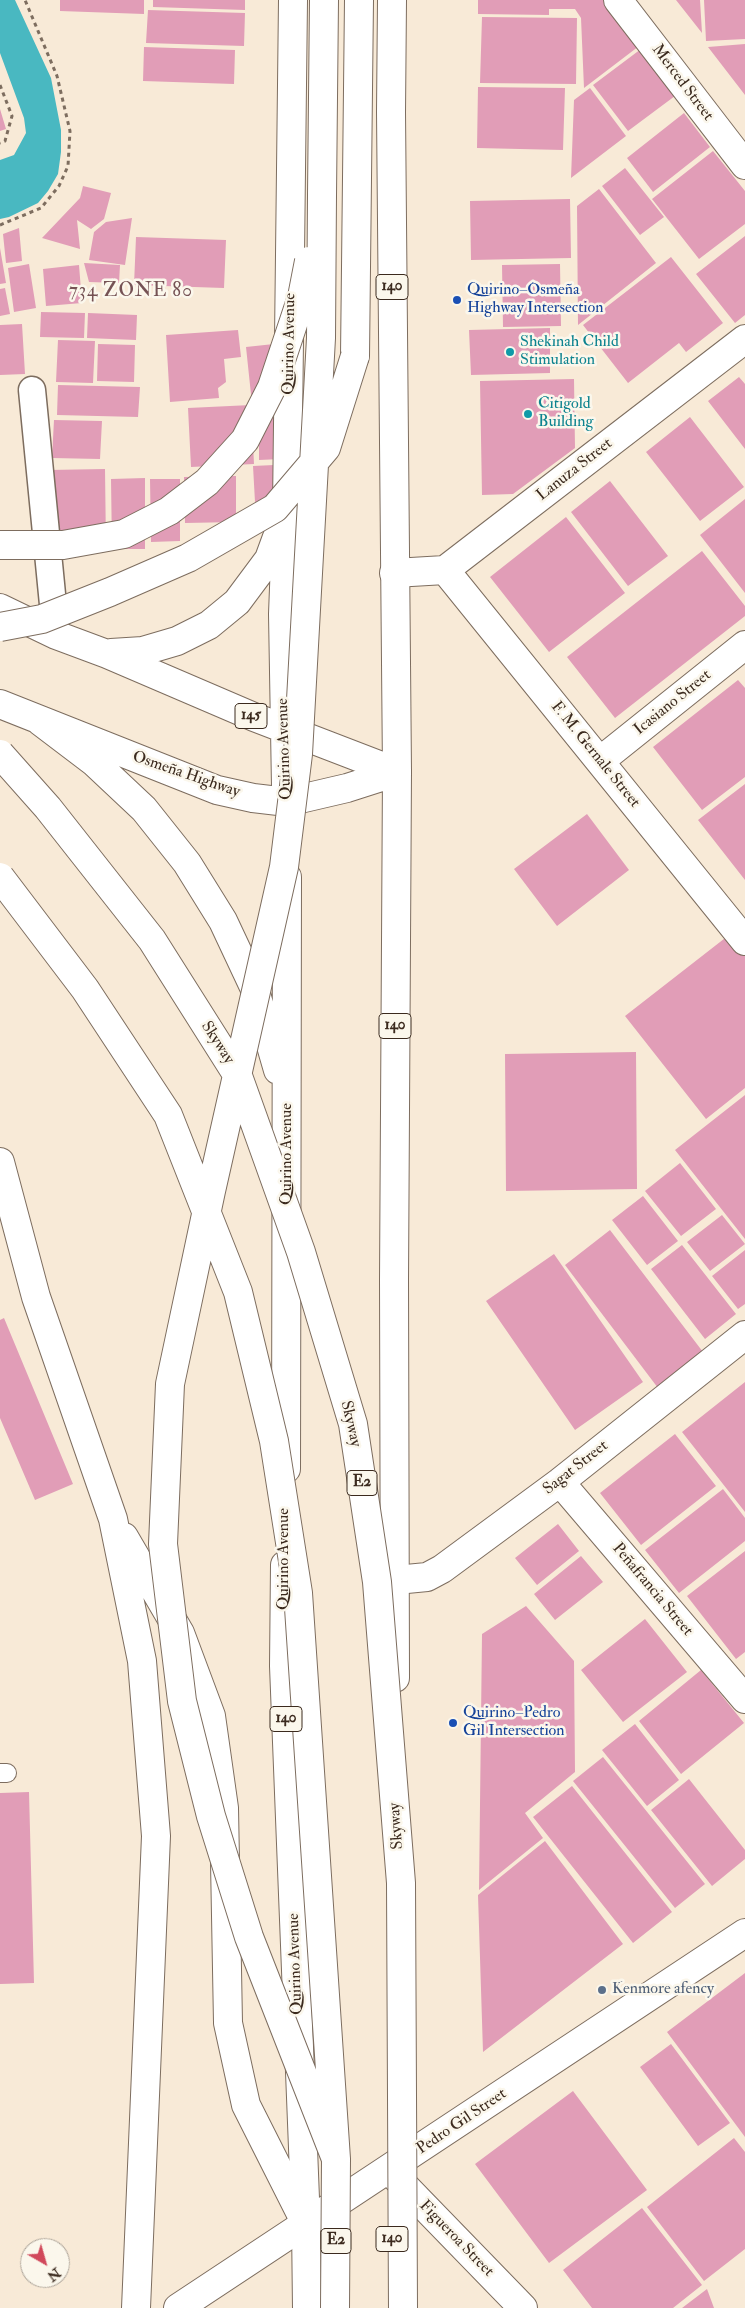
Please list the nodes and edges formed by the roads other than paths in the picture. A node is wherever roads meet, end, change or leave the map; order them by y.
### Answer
1 (293, 0) edge
2 (324, 0) edge
3 (359, 0) edge
4 (392, 0) edge
5 (618, 0) edge
6 (745, 165) edge
7 (322, 196) junction
8 (745, 339) edge
9 (32, 390) dead end
10 (287, 509) junction
11 (0, 544) edge
12 (446, 570) junction
13 (394, 573) junction
14 (0, 608) edge
15 (0, 627) edge
16 (56, 635) junction
17 (745, 645) edge
18 (107, 654) junction
19 (0, 704) edge
20 (40, 720) junction
21 (284, 729) junction
22 (0, 754) edge
23 (600, 761) junction
24 (397, 772) junction
25 (287, 802) junction
26 (0, 878) edge
27 (741, 927) edge
28 (288, 1129) junction
29 (0, 1162) edge
30 (745, 1335) edge
31 (560, 1482) junction
32 (114, 1519) junction
33 (396, 1580) junction
34 (745, 1699) edge
35 (745, 1933) edge
36 (336, 2159) junction
37 (389, 2170) junction
38 (306, 2224) junction
39 (136, 2308) edge
40 (178, 2308) edge
41 (307, 2308) edge
42 (335, 2308) edge
43 (395, 2308) edge
44 (403, 2308) edge
45 (523, 2308) edge

1 - 10 main road, Quirino Avenue / 140
2 - 7 main road
3 - 15 main road, bridge
4 - 13 main road, 140
5 - 6 main road, Merced Street
7 - 11 main road, bridge
7 - 36 main road, bridge
8 - 12 main road, Lanuza Street
9 - 16 street
10 - 18 main road
10 - 21 main road, Quirino Avenue / 140
12 - 13 main road
12 - 23 main road, F. M. Gernale Street
13 - 24 main road, 140
14 - 16 main road, 145
16 - 18 main road, 145
17 - 23 main road, Icasiano Street
18 - 21 main road, 145
19 - 20 main road, Osmeña Highway
20 - 25 main road, Osmeña Highway
20 - 28 main road
21 - 24 main road, 145
21 - 25 main road, Quirino Avenue / 140
22 - 44 main road, Skyway / E2, bridge
23 - 27 main road, F. M. Gernale Street
24 - 25 main road, Osmeña Highway
24 - 33 main road, 140
25 - 28 main road, Quirino Avenue / 140
26 - 36 main road, E2, bridge
28 - 38 main road, Quirino Avenue / 140
29 - 32 main road
30 - 31 main road, Sagat Street
31 - 33 main road, Sagat Street
31 - 34 main road, Peñafrancia Street
32 - 38 main road
32 - 39 main road
33 - 37 main road, 140
35 - 37 main road, Pedro Gil Street
36 - 42 main road, E2, bridge
37 - 38 main road, Pedro Gil Street
37 - 43 main road, 140
37 - 45 main road, Figueroa Street
38 - 40 main road, Pedro Gil Street
38 - 41 main road, Quirino Avenue / 140

